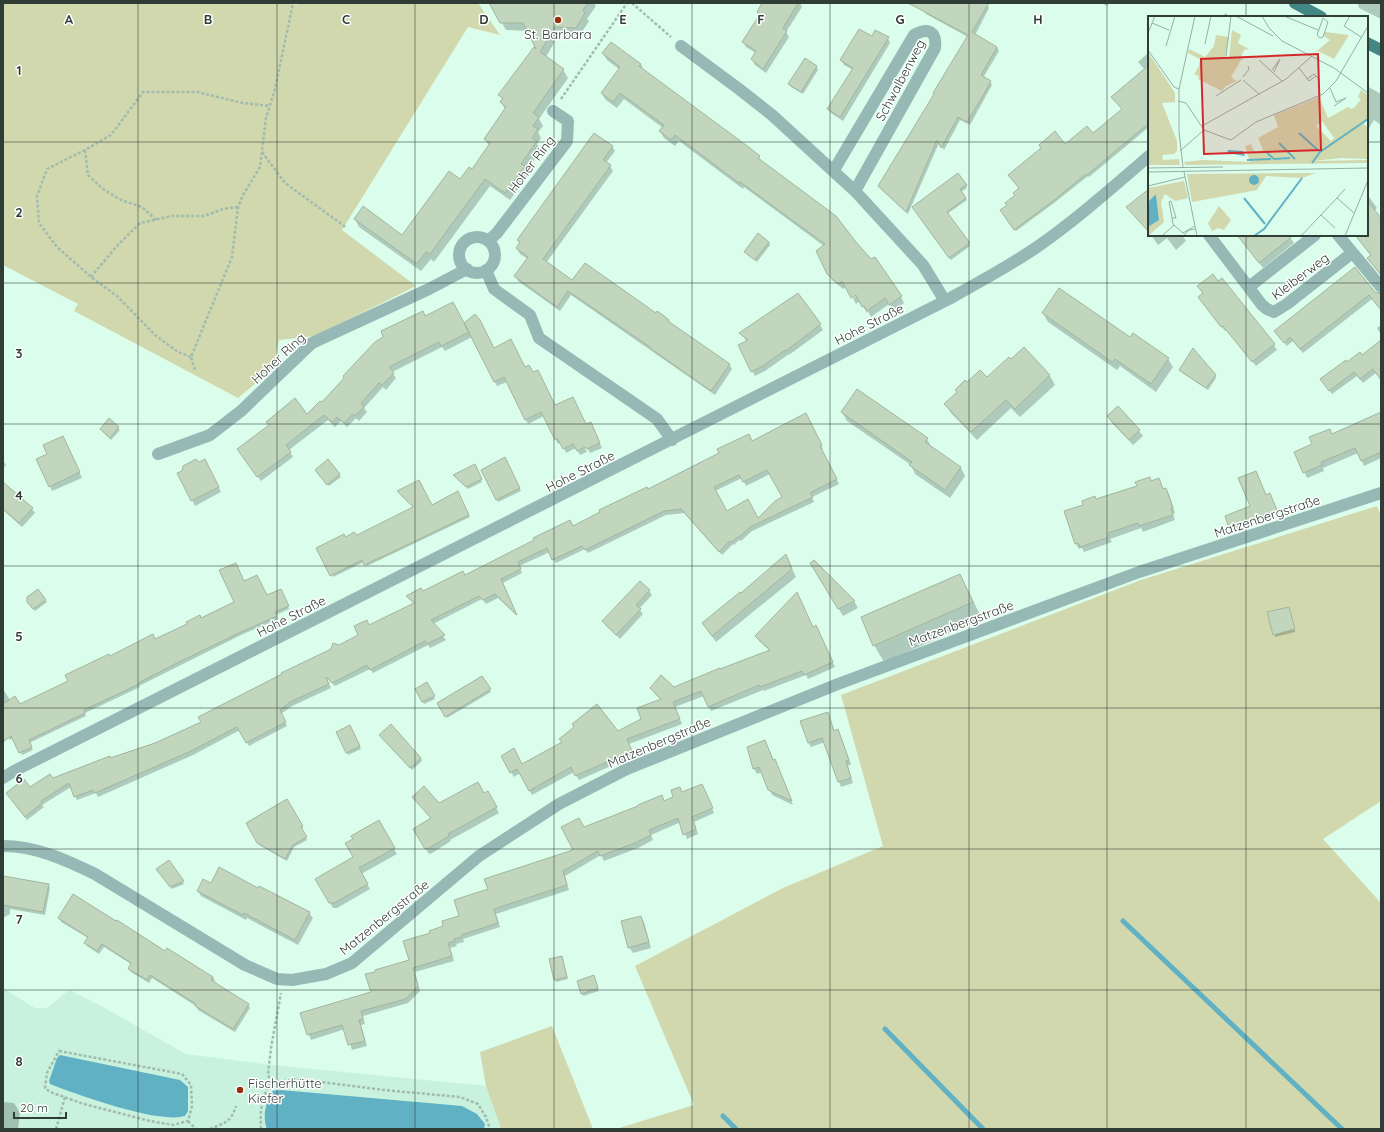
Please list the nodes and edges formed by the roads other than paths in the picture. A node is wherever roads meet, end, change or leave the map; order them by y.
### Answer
1 (1295, 3) edge
2 (1317, 16) edge
3 (1368, 44) edge
4 (681, 46) road end
5 (1381, 50) edge
6 (553, 111) road end
7 (1148, 158) edge
8 (834, 170) junction
9 (855, 191) junction
10 (1210, 236) edge
11 (1314, 236) edge
12 (1339, 236) edge
13 (488, 241) junction
14 (1352, 253) junction
15 (467, 269) junction
16 (486, 270) junction
17 (1249, 286) junction
18 (1381, 287) edge
19 (945, 301) junction
20 (672, 440) junction
21 (158, 454) dead end
22 (1381, 493) edge
23 (3, 778) edge
24 (3, 846) edge

1 - 2 main road
3 - 5 main road
4 - 8 street
6 - 13 street, Hoher Ring
7 - 19 street, Hohe Straße
8 - 9 street
8 - 9 street, Schwalbenweg
9 - 19 street
10 - 17 street, Kleiberweg
11 - 17 street, Kleiberweg
12 - 14 street
13 - 15 street
13 - 16 street
14 - 17 street, Kleiberweg
14 - 18 street
15 - 16 street
15 - 21 street, Hoher Ring
16 - 20 street
19 - 20 street, Hohe Straße
20 - 23 street, Hohe Straße
22 - 24 street, Matzenbergstraße

